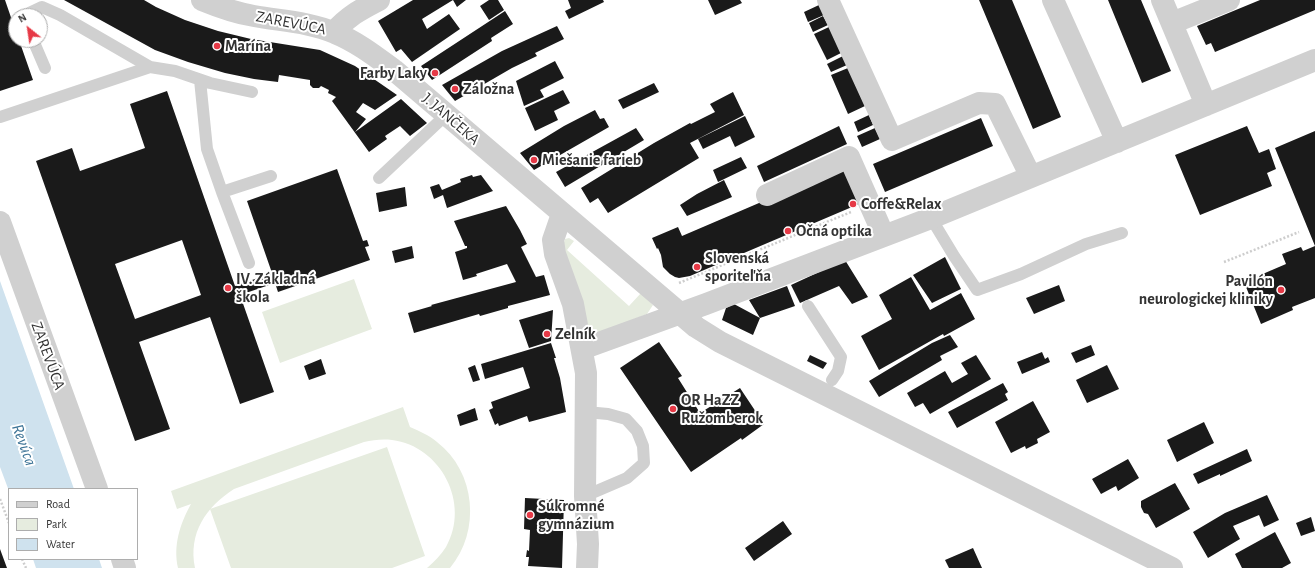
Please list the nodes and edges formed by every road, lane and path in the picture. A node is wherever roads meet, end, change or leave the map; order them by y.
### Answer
1 (202, 0) edge
2 (379, 0) edge
3 (828, 0) edge
4 (1052, 0) edge
5 (1162, 0) edge
6 (1229, 0) edge
7 (48, 10) edge
8 (1172, 23) junction
9 (334, 32) junction
10 (36, 48) edge
11 (1315, 60) edge
12 (150, 66) junction
13 (45, 68) dead end
14 (200, 80) junction
15 (252, 92) dead end
16 (1206, 105) junction
17 (446, 115) junction
18 (0, 118) edge
19 (1117, 142) junction
20 (271, 176) dead end
21 (1031, 177) junction
22 (379, 178) dead end
23 (222, 192) junction
24 (767, 195) dead end
25 (562, 214) junction
26 (931, 218) junction
27 (0, 222) edge
28 (1299, 232) dead end
29 (1122, 233) dead end
30 (884, 236) junction
31 (1224, 262) dead end
32 (249, 263) dead end
33 (808, 306) dead end
34 (679, 313) junction
35 (582, 349) junction
36 (832, 380) dead end
37 (586, 412) junction
38 (97, 488) edge
39 (585, 496) junction
40 (0, 499) edge
41 (8, 520) edge
42 (587, 568) edge
43 (1172, 568) edge

1 - 9 street, ZAREVÚCA
2 - 9 street
3 - 21 street
4 - 19 street
5 - 8 street
6 - 8 street
7 - 12 lane
8 - 16 street
9 - 17 street, J. JANČEKA
10 - 13 lane
11 - 16 street
12 - 14 lane
12 - 18 lane
14 - 15 lane
14 - 23 lane
16 - 19 street
17 - 22 lane
17 - 25 street, J. JANČEKA
19 - 21 street
20 - 23 lane
21 - 26 street
23 - 32 lane
24 - 30 street
25 - 34 street, J. JANČEKA
25 - 35 street
26 - 29 lane
26 - 30 street
27 - 38 street, ZAREVÚCA
28 - 31 path
30 - 34 street
33 - 36 lane
34 - 35 street
34 - 43 street, J. JANČEKA
35 - 37 street
37 - 39 street
37 - 39 lane
39 - 42 street
40 - 41 path

